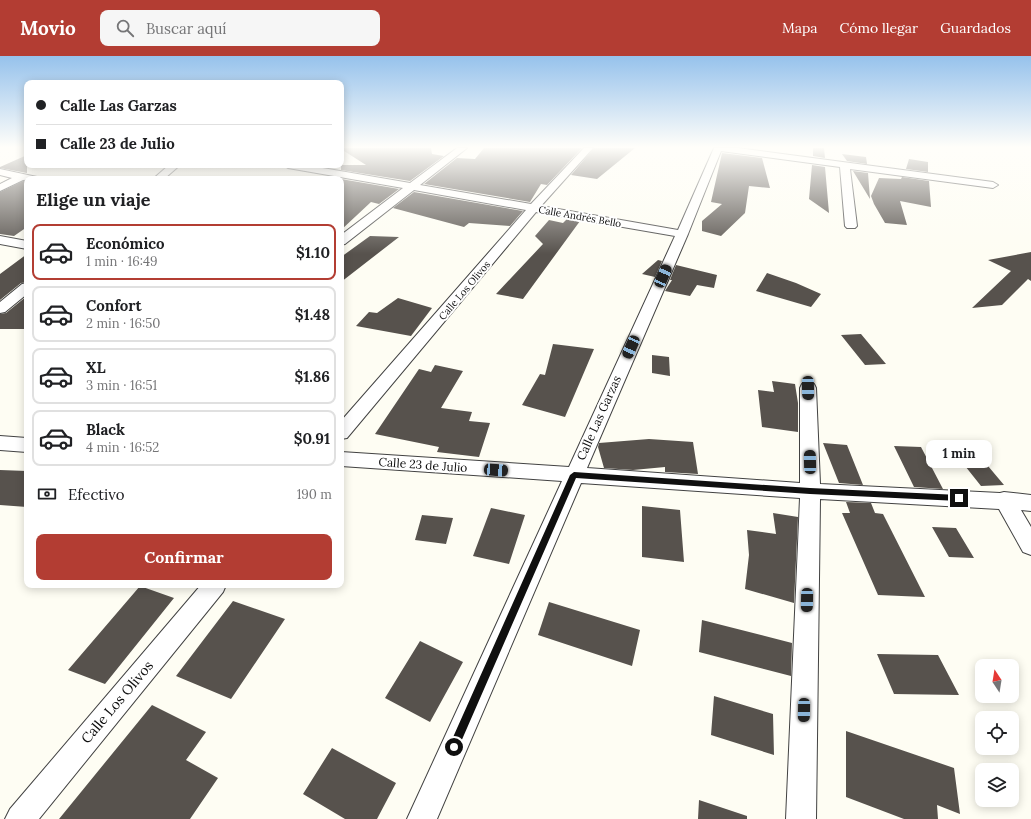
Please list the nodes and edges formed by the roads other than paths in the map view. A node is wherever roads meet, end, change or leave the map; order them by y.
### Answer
1 (403, 184) edge
2 (556, 184) edge
3 (704, 184) edge
4 (847, 184) edge
5 (983, 184) edge
6 (412, 185) junction
7 (993, 185) dead end
8 (534, 207) junction
9 (851, 226) dead end
10 (682, 234) junction
11 (344, 239) edge
12 (0, 240) edge
13 (24, 244) edge
14 (24, 289) edge
15 (0, 309) edge
16 (808, 388) dead end
17 (344, 429) edge
18 (0, 443) edge
19 (24, 445) edge
20 (344, 459) edge
21 (574, 475) junction
22 (810, 491) junction
23 (1004, 500) junction
24 (1031, 503) edge
25 (1031, 546) edge
26 (212, 588) edge
27 (20, 819) edge
28 (422, 819) edge
29 (801, 819) edge

1 - 6 street, Calle Andrés Bello
2 - 8 street, Calle Los Olivos
3 - 10 street, Calle Las Garzas
4 - 9 street
5 - 7 street
6 - 8 street, Calle Andrés Bello
6 - 11 street
8 - 10 street, Calle Andrés Bello
8 - 17 street, Calle Los Olivos
10 - 21 street, Calle Las Garzas
12 - 13 street
14 - 15 street
16 - 22 street
18 - 19 street
20 - 21 street, Calle 23 de Julio
21 - 22 street, Calle 23 de Julio
21 - 28 street, Calle Las Garzas
22 - 23 street, Calle 23 de Julio
22 - 29 street
23 - 24 street, Calle 23 de Julio
23 - 25 street
26 - 27 street, Calle Los Olivos

